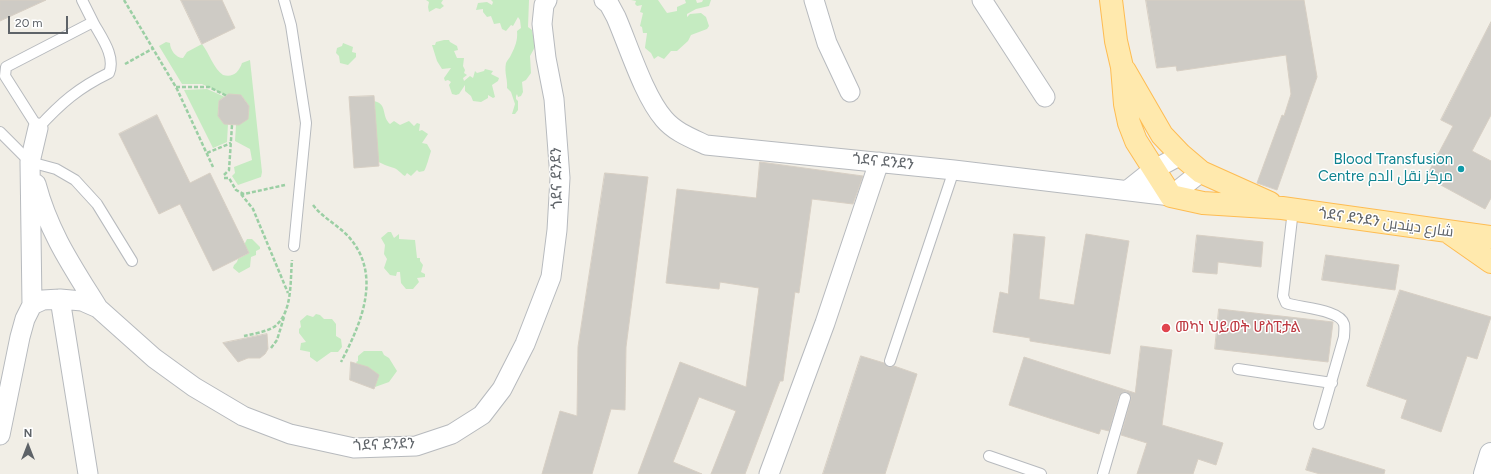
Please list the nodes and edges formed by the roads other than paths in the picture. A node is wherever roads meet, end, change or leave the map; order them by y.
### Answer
1 (82, 0) edge
2 (284, 0) edge
3 (547, 0) edge
4 (604, 0) edge
5 (814, 0) edge
6 (982, 0) edge
7 (1111, 0) edge
8 (93, 22) junction
9 (1122, 66) junction
10 (850, 92) dead end
11 (1045, 97) dead end
12 (38, 128) junction
13 (0, 132) edge
14 (1181, 155) junction
15 (30, 162) junction
16 (879, 162) junction
17 (954, 170) junction
18 (1152, 170) junction
19 (1201, 172) junction
20 (1128, 190) junction
21 (1171, 196) junction
22 (1288, 209) junction
23 (1449, 232) junction
24 (1491, 237) edge
25 (294, 246) road end
26 (132, 261) dead end
27 (1491, 262) edge
28 (60, 299) junction
29 (32, 305) junction
30 (98, 308) junction
31 (890, 361) dead end
32 (1238, 369) dead end
33 (6, 380) edge
34 (1332, 383) junction
35 (1125, 398) dead end
36 (1319, 424) dead end
37 (0, 435) edge
38 (1491, 454) edge
39 (989, 456) dead end
40 (88, 474) edge
41 (769, 474) edge
42 (1041, 474) edge
43 (1103, 474) edge
44 (1486, 474) edge

1 - 8 lane
2 - 25 lane
3 - 30 street, ጎደና ደንደን
4 - 16 street, ጎደና ደንደን
5 - 10 street
6 - 11 street
7 - 9 main road
8 - 12 lane
8 - 12 lane
9 - 14 main road, ጎደና ደንደን شارع ديندين
9 - 18 main road
12 - 15 street
13 - 15 lane
14 - 18 street
14 - 19 main road, ጎደና ደንደን شارع ديندين
15 - 26 lane
15 - 29 street
15 - 30 street
16 - 17 street, ጎደና ደንደን
16 - 41 street
17 - 20 street, ጎደና ደንደን
17 - 31 lane
18 - 20 street
18 - 21 main road
19 - 21 street
19 - 22 main road, ጎደና ደንደን شارع ديندين
20 - 21 street, ጎደና ደንደን
21 - 22 main road, ጎደና ደንደን شارع ديندين
22 - 23 main road, ጎደና ደንደን شارع ديندين
22 - 34 lane
23 - 24 main road, ጎደና ደንደን شارع ديندين
23 - 27 main road
28 - 29 street, ጎደና ደንደን
28 - 30 street, ጎደና ደንደን
28 - 40 street
29 - 33 street
32 - 34 lane
33 - 37 street
34 - 36 lane
35 - 43 lane
38 - 44 main road
39 - 42 lane

